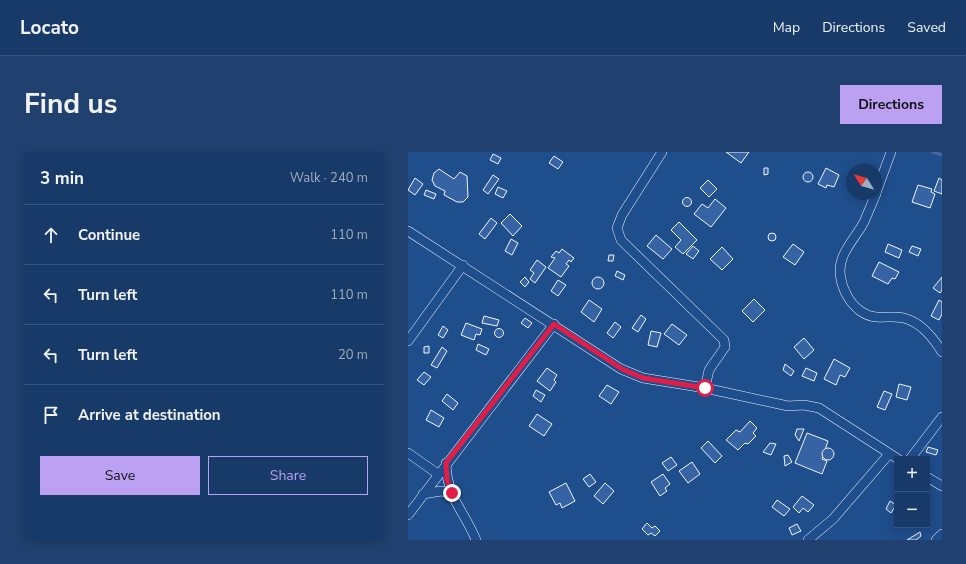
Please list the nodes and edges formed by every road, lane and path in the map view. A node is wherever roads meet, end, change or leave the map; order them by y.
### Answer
1 (662, 152) edge
2 (891, 152) edge
3 (882, 177) edge
4 (873, 200) edge
5 (408, 231) edge
6 (463, 265) junction
7 (554, 324) junction
8 (408, 341) edge
9 (942, 352) edge
10 (705, 388) junction
11 (942, 417) edge
12 (408, 453) edge
13 (889, 454) junction
14 (912, 456) edge
15 (894, 457) edge
16 (446, 463) junction
17 (438, 474) junction
18 (930, 479) edge
19 (942, 486) edge
20 (452, 493) junction
21 (423, 494) junction
22 (408, 515) edge
23 (942, 534) edge
24 (476, 540) edge
25 (808, 540) edge
26 (936, 540) edge

1 - 10 street
2 - 3 street
4 - 9 street
5 - 6 street
6 - 7 street
6 - 8 street
7 - 10 street
7 - 16 street
10 - 13 street
11 - 14 street
12 - 17 street
13 - 15 street
13 - 25 street
16 - 17 street
16 - 20 street
17 - 21 street
18 - 19 street
20 - 21 street
20 - 24 street
21 - 22 street
23 - 26 street

